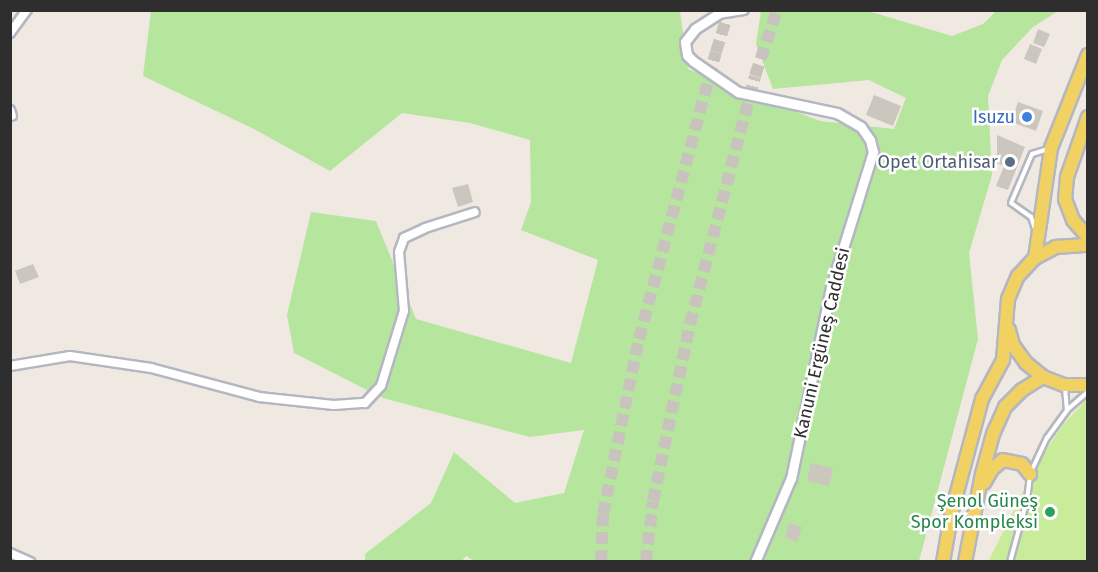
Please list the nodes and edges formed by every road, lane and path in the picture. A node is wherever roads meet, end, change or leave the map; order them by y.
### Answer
1 (27, 10) edge
2 (744, 10) edge
3 (721, 12) edge
4 (10, 33) edge
5 (1088, 55) edge
6 (1088, 117) edge
7 (1051, 148) junction
8 (475, 212) dead end
9 (1088, 237) edge
10 (1038, 238) junction
11 (1088, 245) edge
12 (1035, 258) junction
13 (1007, 324) junction
14 (10, 366) edge
15 (1043, 377) junction
16 (1064, 385) junction
17 (1088, 385) edge
18 (1088, 392) edge
19 (1067, 410) junction
20 (1029, 474) junction
21 (978, 491) junction
22 (10, 553) edge
23 (30, 561) edge
24 (755, 561) edge
25 (943, 561) edge
26 (965, 561) edge
27 (1010, 561) edge

1 - 4 street
2 - 3 street
3 - 24 street, Kanuni Ergüneş Caddesi
5 - 7 main road
6 - 9 main road
7 - 10 main road
7 - 10 lane
8 - 14 street
10 - 12 main road
11 - 12 main road
12 - 13 main road
13 - 15 main road
13 - 25 main road
15 - 16 main road
15 - 21 main road
16 - 17 main road
16 - 19 lane
18 - 19 lane
19 - 20 lane
20 - 21 main road
20 - 27 lane
21 - 26 main road
22 - 23 street

